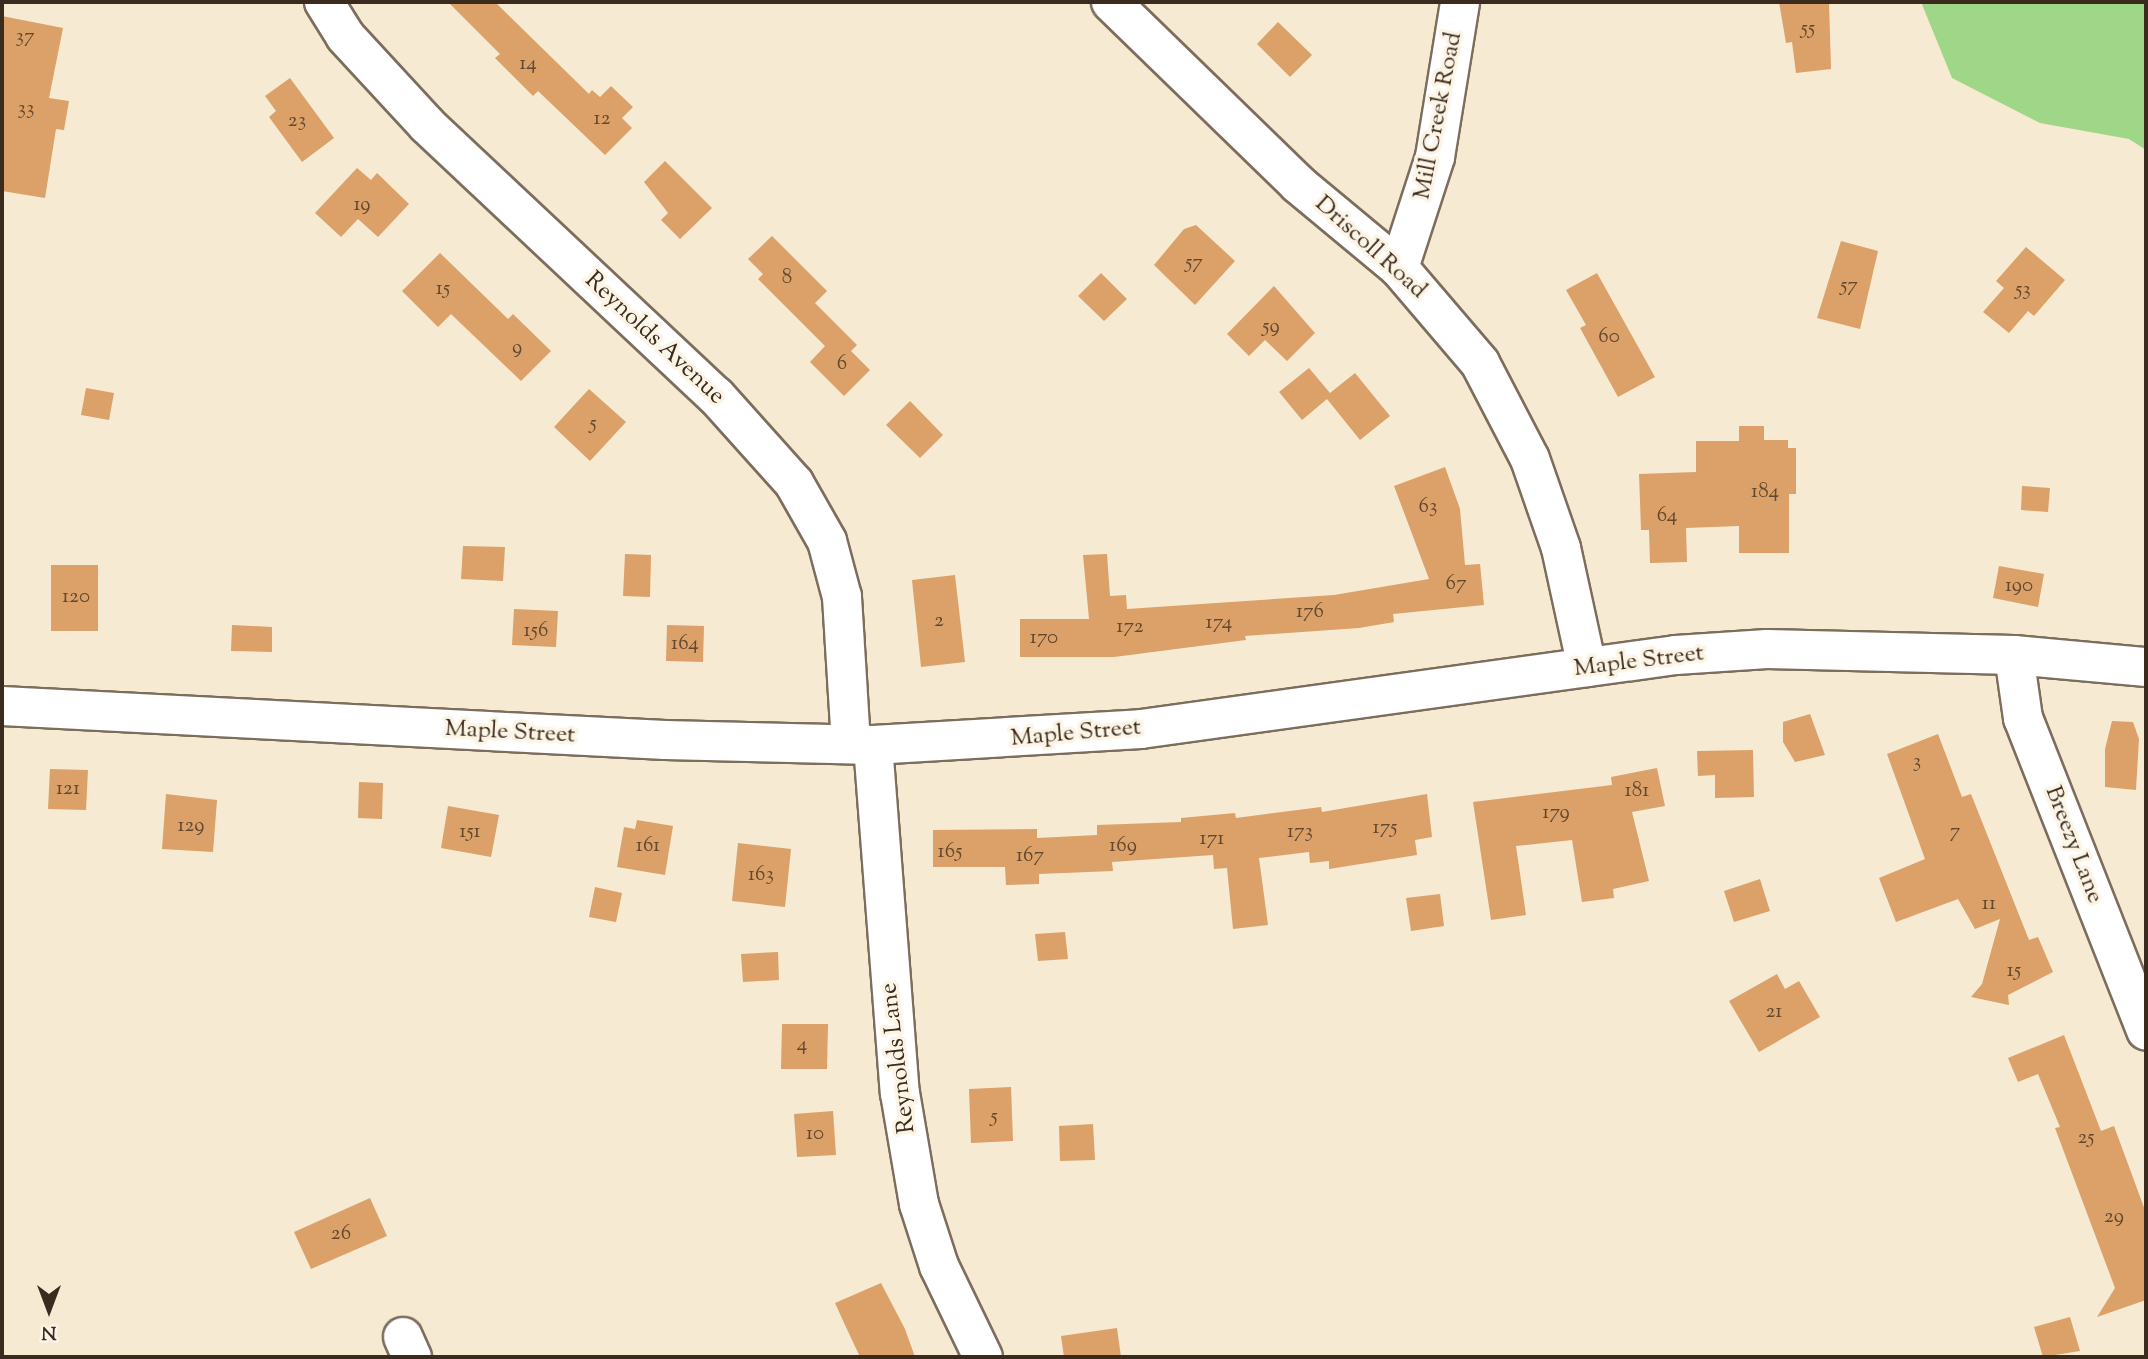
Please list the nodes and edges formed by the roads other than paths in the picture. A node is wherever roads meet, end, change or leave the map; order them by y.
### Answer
1 (324, 2) edge
2 (1111, 2) edge
3 (1460, 2) edge
4 (1399, 268) junction
5 (2014, 655) junction
6 (1587, 667) junction
7 (2146, 667) edge
8 (2, 706) edge
9 (862, 745) junction
10 (2146, 1031) edge
11 (983, 1357) edge

1 - 9 street, Reynolds Avenue
2 - 4 street, Driscoll Road
3 - 4 street, Mill Creek Road
4 - 6 street, Driscoll Road
5 - 6 street, Maple Street
5 - 7 street, Maple Street
5 - 10 street, Breezy Lane
6 - 9 street, Maple Street
8 - 9 street, Maple Street
9 - 11 street, Reynolds Lane

